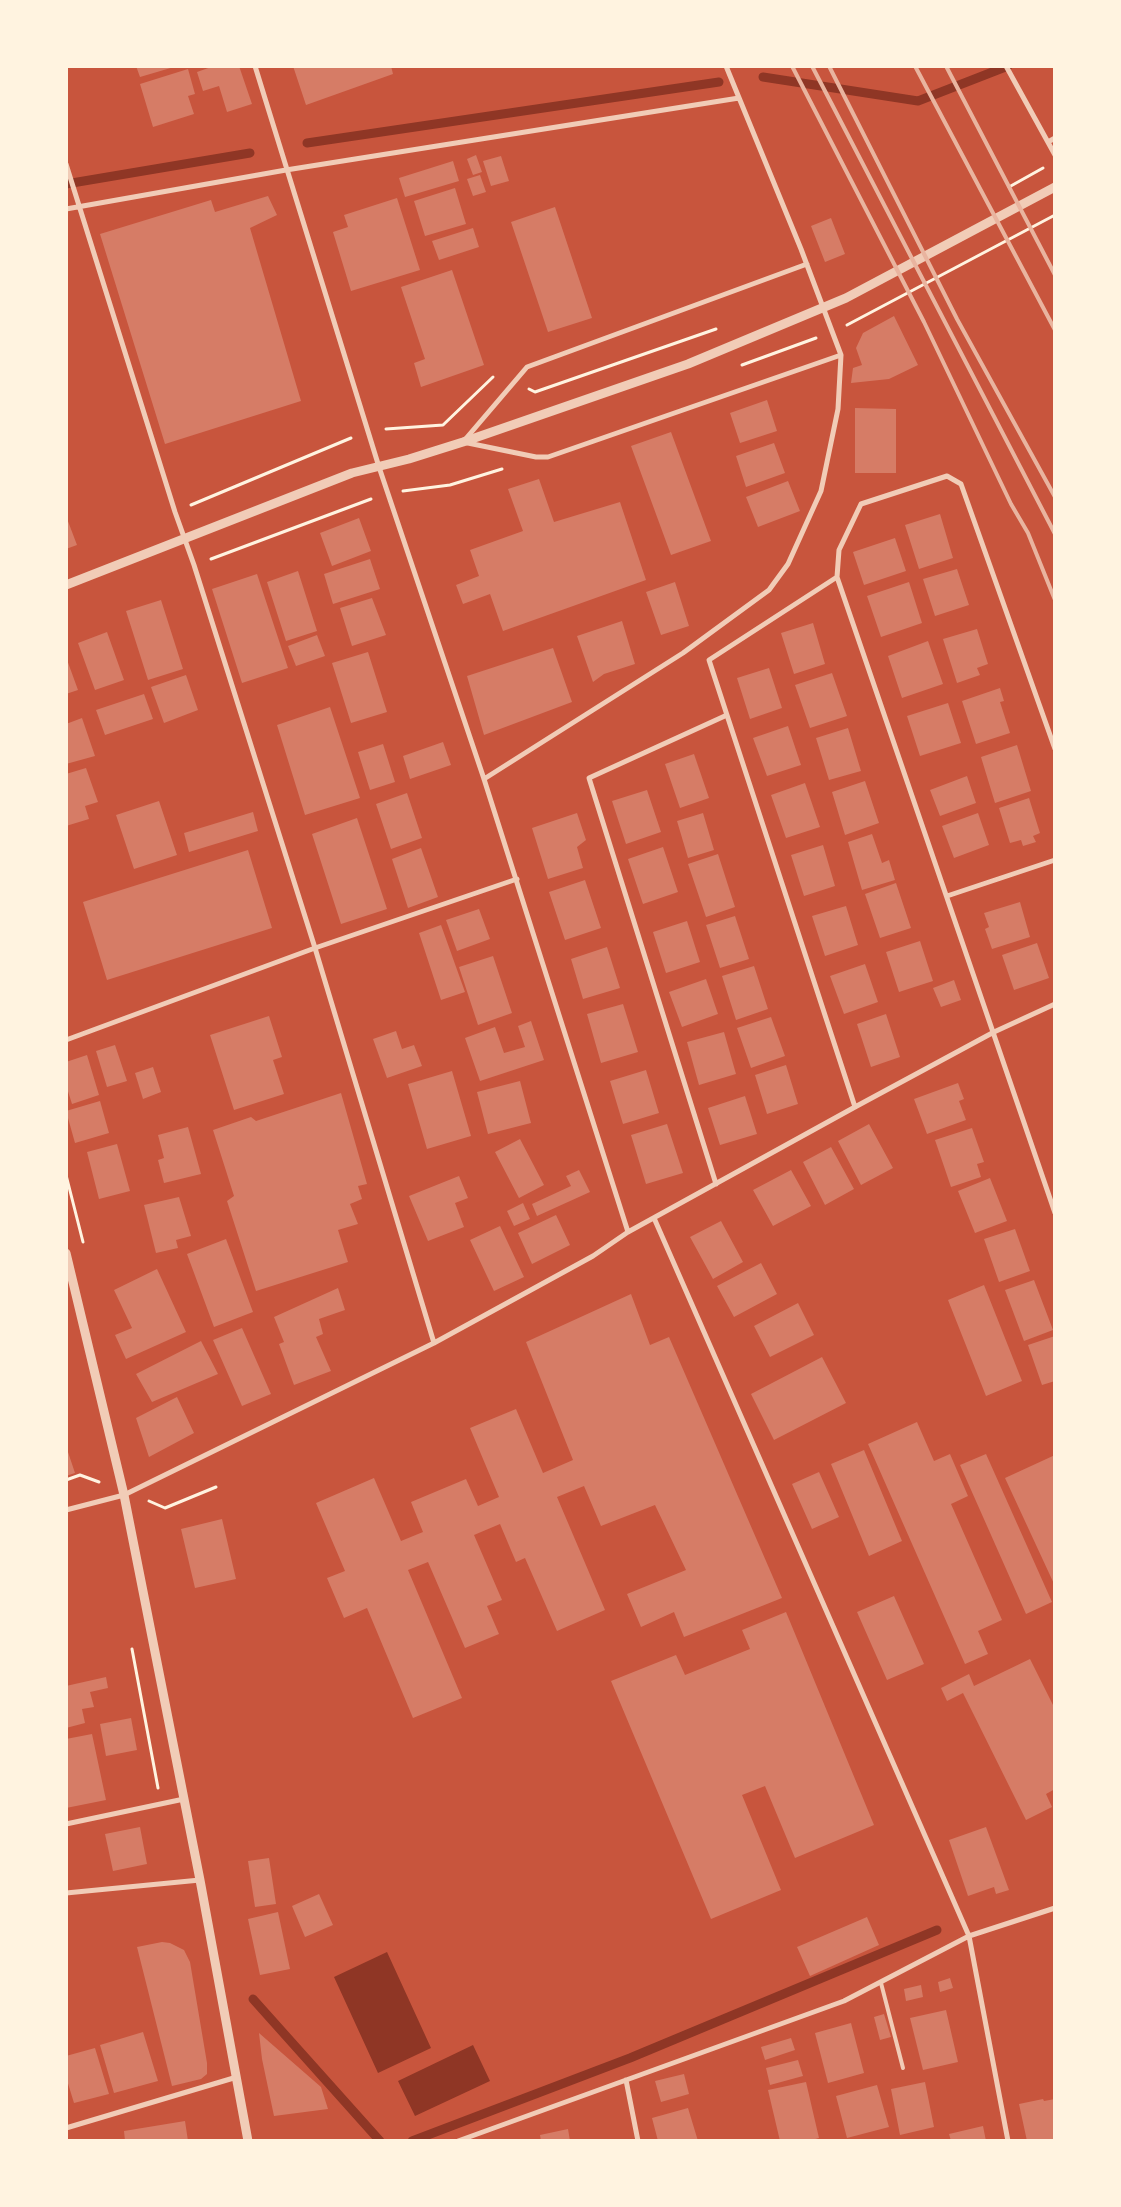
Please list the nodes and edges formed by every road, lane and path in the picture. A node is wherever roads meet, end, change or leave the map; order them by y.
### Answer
1 (255, 66) edge
2 (726, 66) edge
3 (1006, 66) edge
4 (739, 98) junction
5 (1055, 138) edge
6 (1048, 142) junction
7 (1054, 154) edge
8 (66, 164) edge
9 (286, 170) junction
10 (1055, 187) edge
11 (78, 208) junction
12 (66, 209) edge
13 (1055, 215) edge
14 (807, 264) junction
15 (855, 322) dead end
16 (723, 327) dead end
17 (841, 355) junction
18 (514, 382) junction
19 (368, 431) junction
20 (463, 442) junction
21 (379, 467) junction
22 (387, 493) junction
23 (174, 512) junction
24 (184, 537) junction
25 (194, 565) junction
26 (837, 577) junction
27 (66, 585) edge
28 (727, 715) junction
29 (1055, 749) edge
30 (484, 779) junction
31 (1055, 860) edge
32 (516, 878) junction
33 (947, 896) junction
34 (315, 948) junction
35 (1055, 1004) edge
36 (994, 1032) junction
37 (66, 1040) edge
38 (855, 1107) junction
39 (716, 1184) junction
40 (1055, 1213) edge
41 (654, 1218) junction
42 (628, 1232) junction
43 (66, 1253) edge
44 (434, 1343) junction
45 (80, 1475) dead end
46 (66, 1480) edge
47 (216, 1487) dead end
48 (124, 1495) junction
49 (165, 1508) dead end
50 (66, 1510) edge
51 (184, 1798) junction
52 (66, 1824) edge
53 (200, 1880) junction
54 (66, 1893) edge
55 (1055, 1908) edge
56 (968, 1936) junction
57 (881, 1983) junction
58 (902, 2068) dead end
59 (237, 2078) junction
60 (626, 2080) junction
61 (66, 2128) edge
62 (248, 2141) edge
63 (458, 2141) edge
64 (638, 2141) edge
65 (1008, 2141) edge

1 - 9 street
2 - 4 street
3 - 6 street
4 - 9 street
4 - 14 street
5 - 6 street
6 - 7 street
8 - 11 street
9 - 11 street
9 - 19 street
10 - 20 street
11 - 12 street
11 - 23 street
13 - 15 path
14 - 17 street
14 - 18 street
16 - 18 path
17 - 20 street
17 - 30 street
18 - 19 path
18 - 20 street
19 - 21 street
19 - 23 path
20 - 21 street
21 - 22 street
21 - 24 street
22 - 25 path
22 - 30 street
23 - 24 street
24 - 25 street
24 - 27 street
25 - 34 street
26 - 28 street
26 - 29 street
26 - 33 street
28 - 38 street
28 - 39 street
30 - 32 street
31 - 33 street
32 - 34 street
32 - 42 street
33 - 36 street
34 - 37 street
34 - 44 street
35 - 36 street
36 - 38 street
36 - 40 street
38 - 39 street
39 - 41 street
41 - 42 street
41 - 56 street
42 - 44 street
43 - 48 street
44 - 48 street
45 - 46 path
47 - 49 path
48 - 50 street
48 - 51 street
51 - 52 street
51 - 53 street
53 - 54 street
53 - 59 street
55 - 56 street
56 - 57 street
56 - 65 street
57 - 58 lane
57 - 60 street
59 - 61 street
59 - 62 street
60 - 63 street
60 - 64 street

